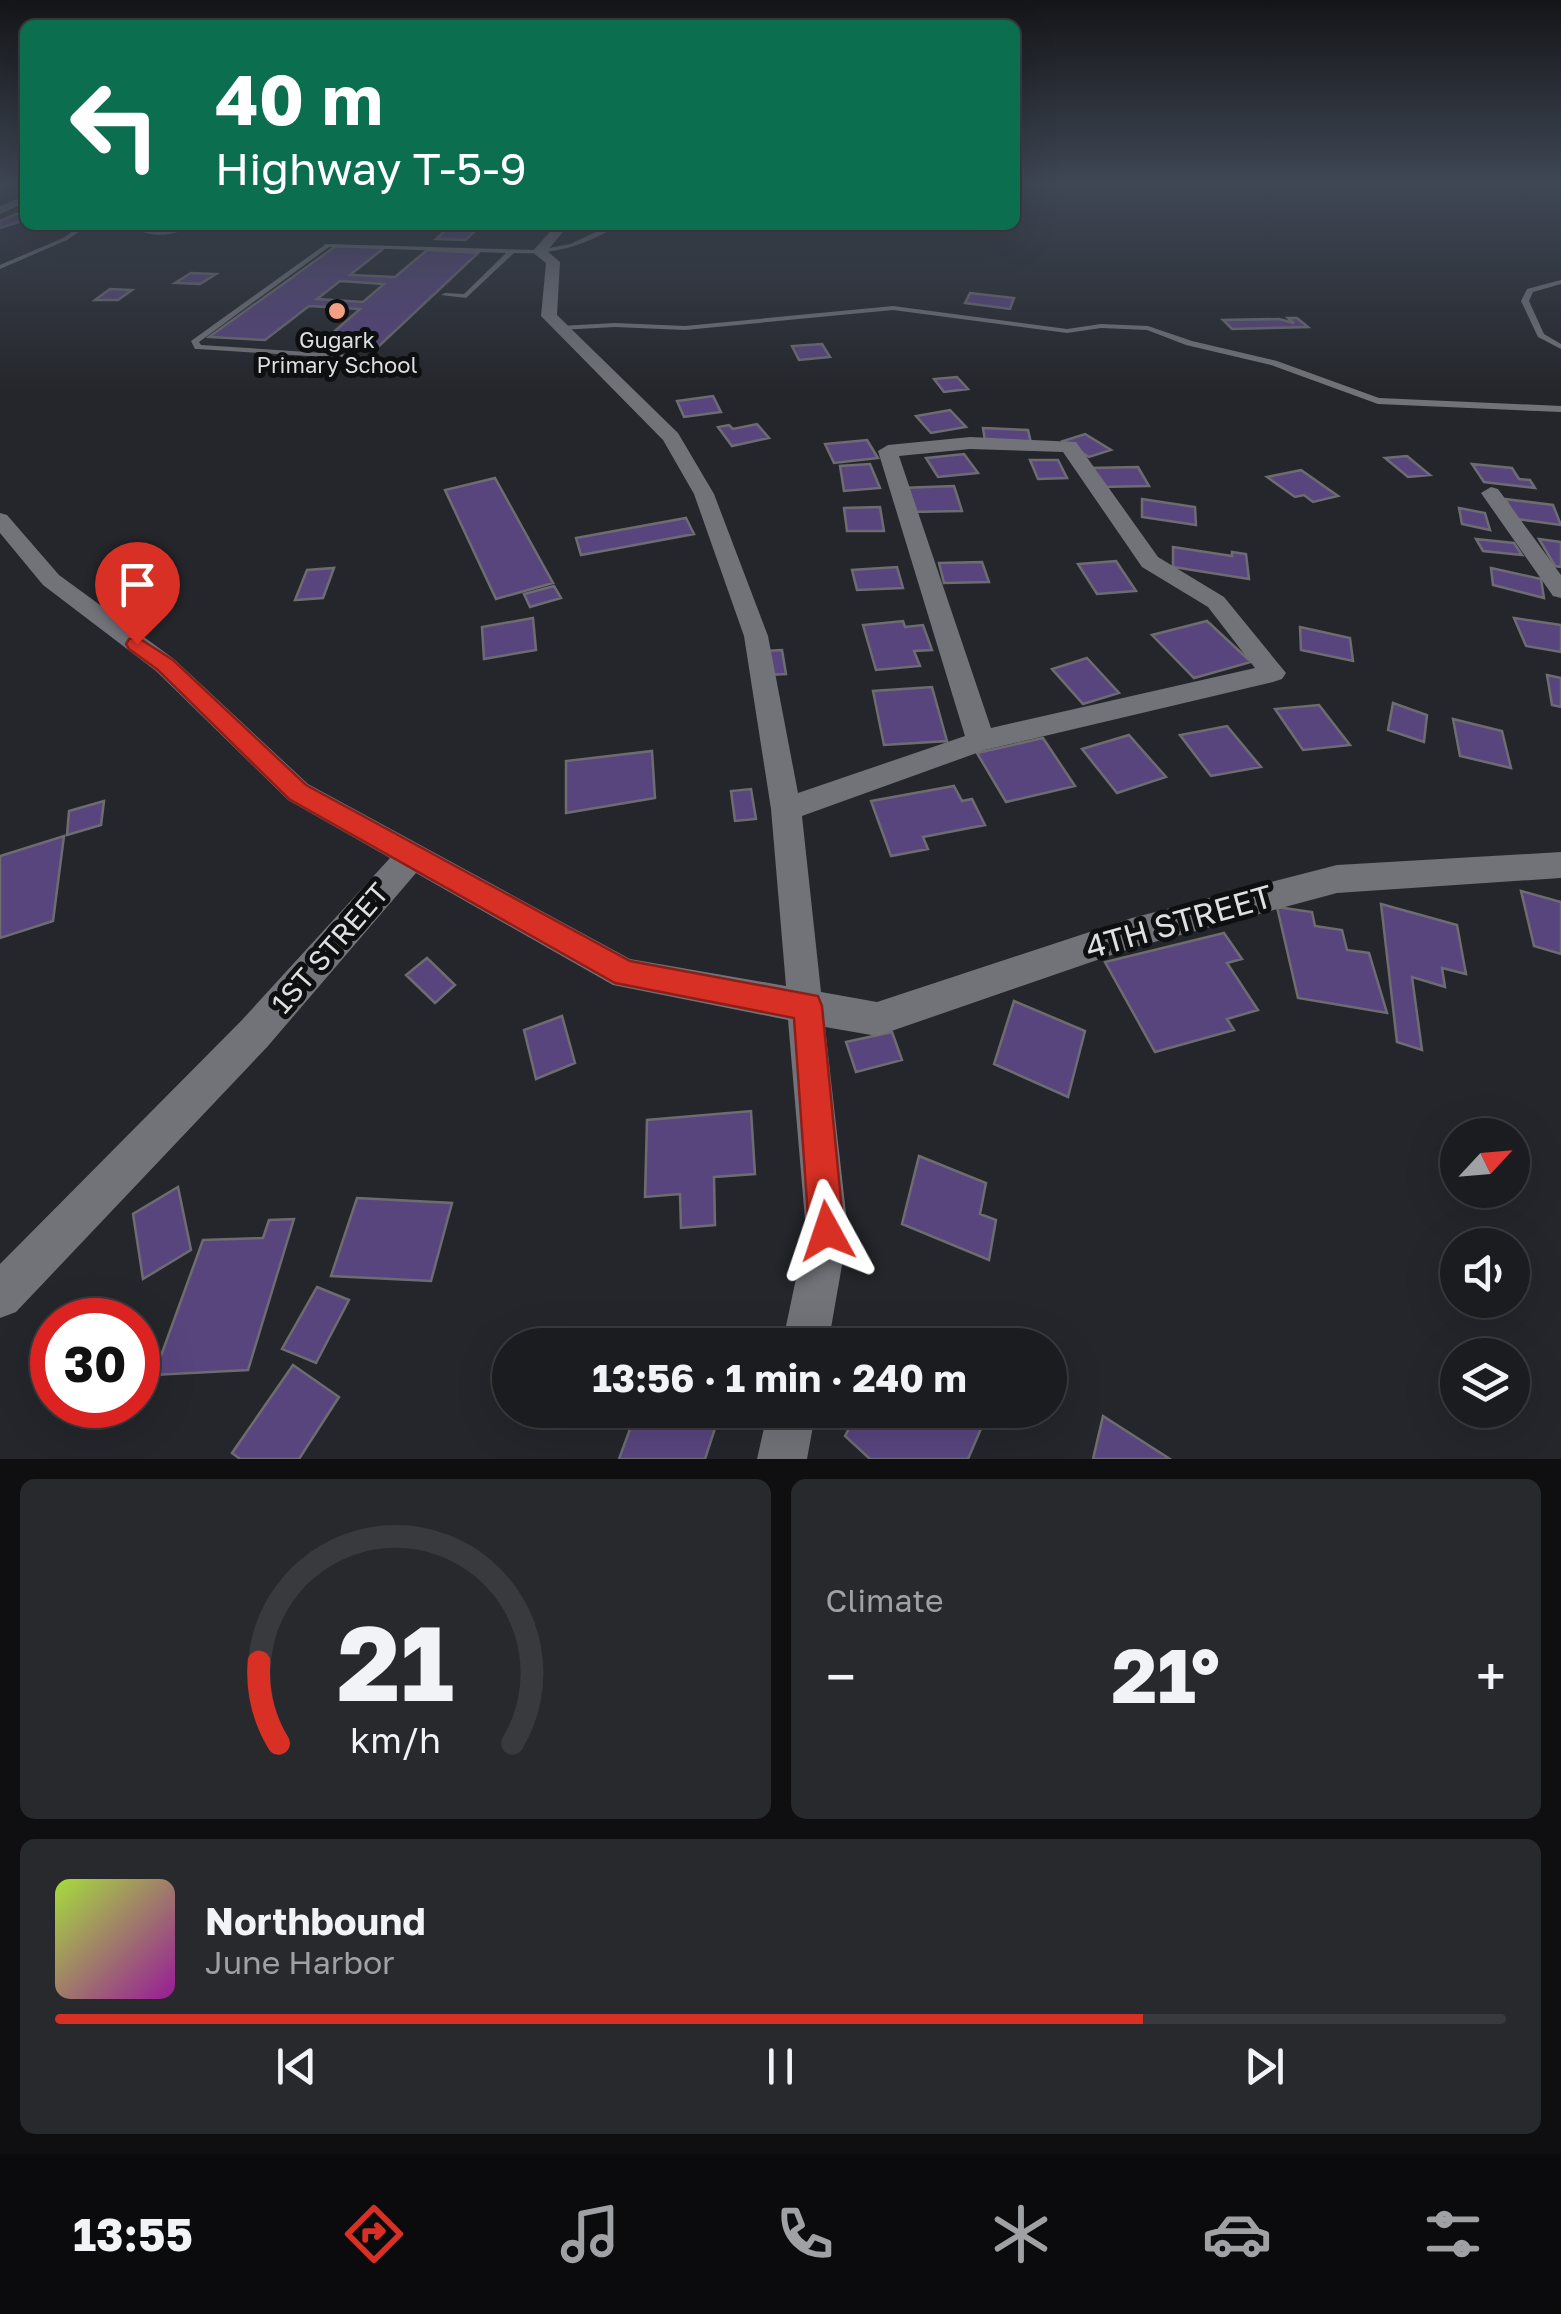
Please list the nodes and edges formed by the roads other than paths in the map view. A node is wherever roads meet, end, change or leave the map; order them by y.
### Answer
1 (32, 253) edge
2 (317, 253) edge
3 (510, 253) edge
4 (541, 253) edge
5 (0, 267) edge
6 (1561, 282) edge
7 (446, 295) dead end
8 (560, 328) junction
9 (1561, 347) edge
10 (353, 357) dead end
11 (1561, 409) edge
12 (1491, 493) dead end
13 (0, 519) edge
14 (1561, 590) edge
15 (981, 742) junction
16 (786, 809) junction
17 (412, 855) junction
18 (1561, 864) edge
19 (808, 1006) junction
20 (0, 1296) edge
21 (807, 1328) edge
22 (788, 1428) edge
23 (782, 1459) edge

1 - 5 lane
2 - 10 lane
3 - 7 lane
4 - 8 street
6 - 9 lane
8 - 11 lane
8 - 16 street
12 - 14 street
13 - 17 street, 1ST STREET
15 - 15 street
15 - 16 street
16 - 19 street
17 - 19 street, 4TH STREET
17 - 20 street, 1ST STREET
18 - 19 street, 4TH STREET
19 - 21 street
22 - 23 street

